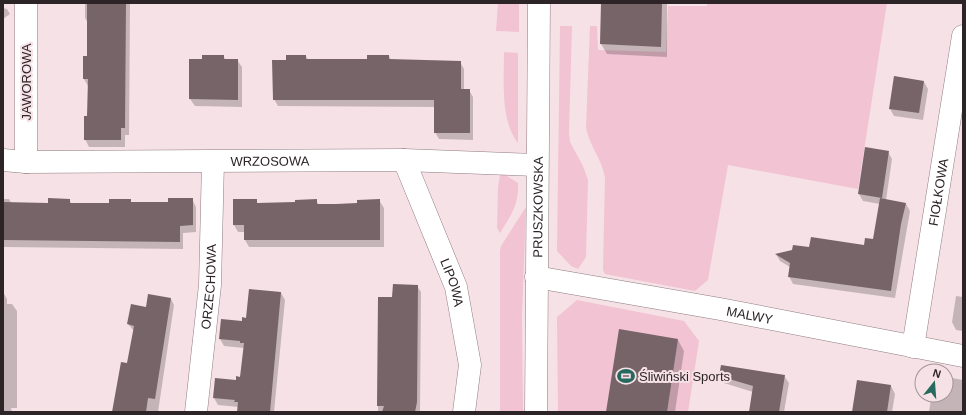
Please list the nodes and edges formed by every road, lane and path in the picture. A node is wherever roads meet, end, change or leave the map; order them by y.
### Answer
1 (26, 3) edge
2 (538, 3) edge
3 (963, 36) edge
4 (3, 160) edge
5 (404, 160) junction
6 (26, 162) junction
7 (213, 162) junction
8 (537, 165) junction
9 (536, 277) junction
10 (913, 347) junction
11 (963, 356) edge
12 (196, 412) edge
13 (464, 412) edge
14 (536, 412) edge

1 - 6 street, JAWOROWA
2 - 8 street, PRUSZKOWSKA
3 - 10 street, FIOŁKOWA
4 - 6 street, WRZOSOWA
5 - 7 street, WRZOSOWA
5 - 8 street, WRZOSOWA
5 - 13 street, LIPOWA
6 - 7 street, WRZOSOWA
7 - 12 street, ORZECHOWA
8 - 9 street, PRUSZKOWSKA
9 - 10 street, MALWY
9 - 14 street, PRUSZKOWSKA
10 - 11 street, MALWY

